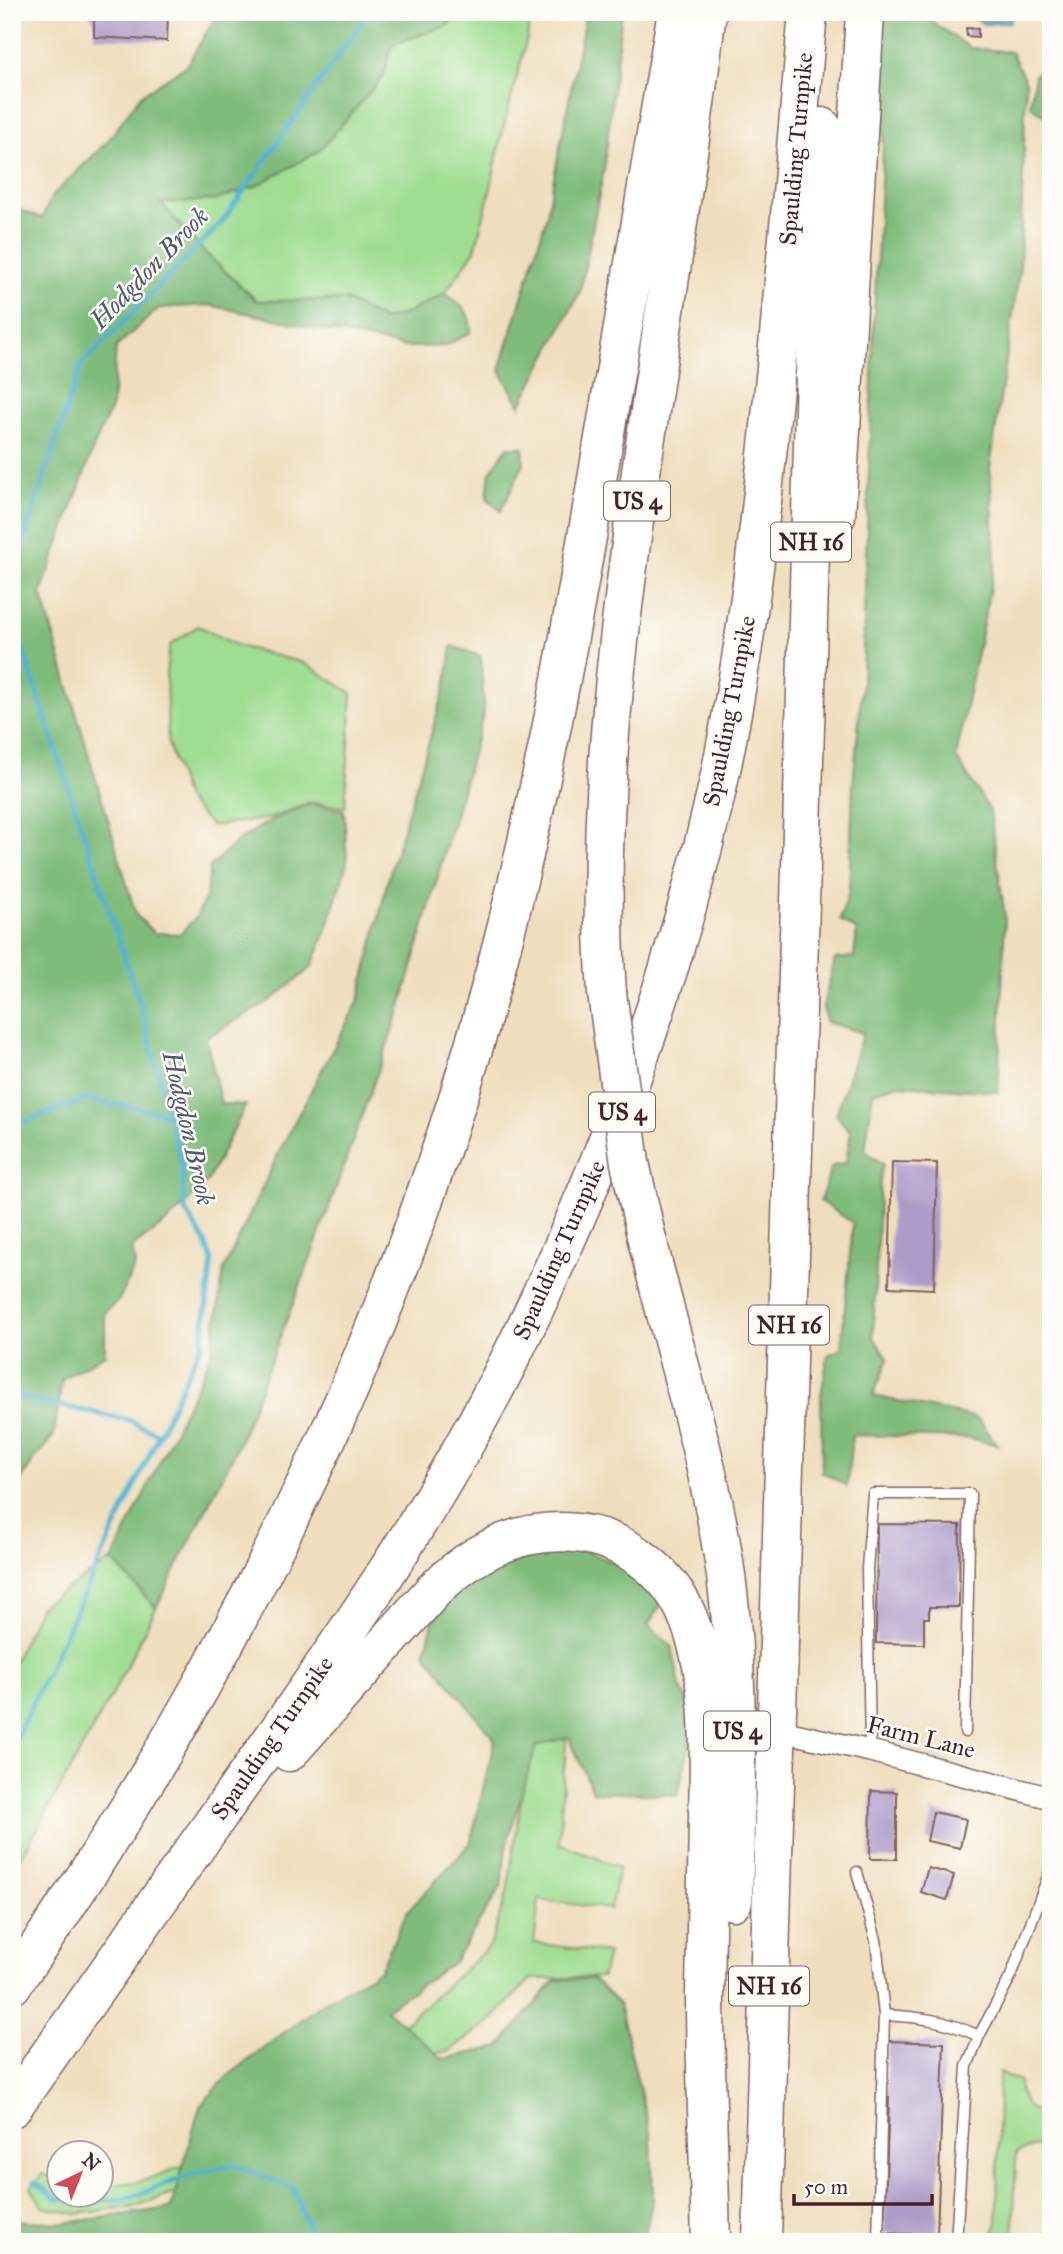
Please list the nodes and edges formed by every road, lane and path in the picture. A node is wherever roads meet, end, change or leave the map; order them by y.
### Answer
1 (677, 12) edge
2 (707, 12) edge
3 (808, 12) edge
4 (824, 12) edge
5 (865, 12) edge
6 (799, 919) junction
7 (777, 1730) junction
8 (965, 1731) dead end
9 (870, 1751) junction
10 (1051, 1798) edge
11 (1051, 1869) edge
12 (857, 1872) dead end
13 (166, 1889) junction
14 (12, 1985) edge
15 (884, 2015) junction
16 (979, 2035) junction
17 (62, 2036) junction
18 (12, 2108) edge
19 (12, 2120) edge
20 (711, 2242) edge
21 (723, 2242) edge
22 (762, 2242) edge
23 (878, 2242) edge
24 (957, 2242) edge

1 - 14 highway
2 - 21 highway, US 4, bridge
3 - 13 highway, Spaulding Turnpike
4 - 6 highway, NH 16
5 - 6 highway
6 - 7 highway, NH 16
7 - 9 street, Farm Lane
7 - 22 highway, NH 16
8 - 9 lane
9 - 10 street, Farm Lane
11 - 16 lane
12 - 15 lane
13 - 17 highway, Spaulding Turnpike
13 - 20 highway
15 - 16 lane
15 - 23 lane
16 - 24 lane
17 - 18 highway, Spaulding Turnpike
17 - 19 highway

